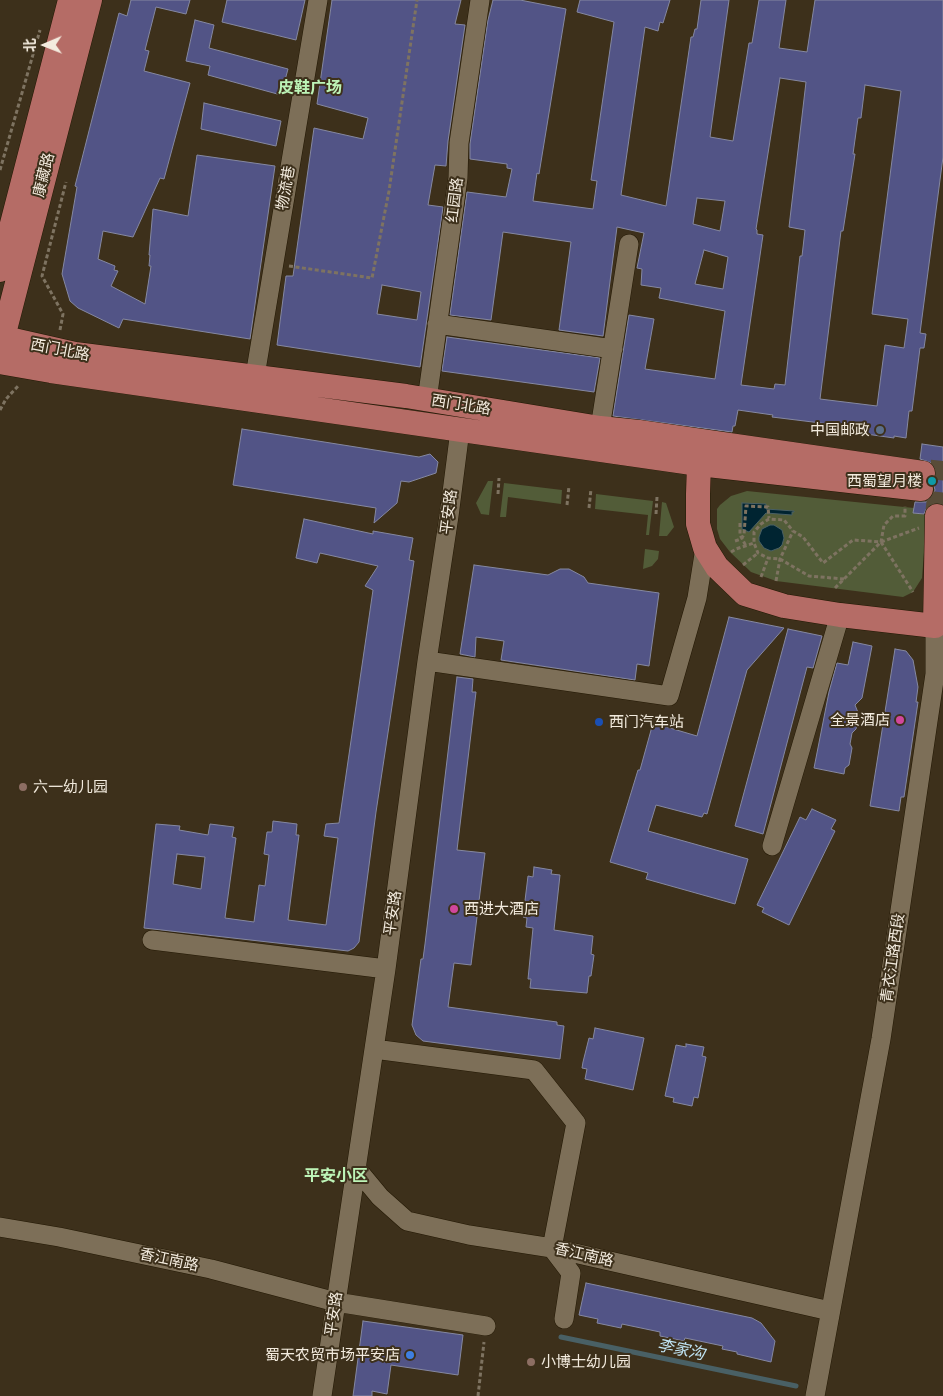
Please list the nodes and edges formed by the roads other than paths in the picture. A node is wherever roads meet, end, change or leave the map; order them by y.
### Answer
1 (70, 0) edge
2 (90, 0) edge
3 (318, 0) edge
4 (480, 0) edge
5 (629, 244) dead end
6 (0, 270) edge
7 (437, 324) junction
8 (1, 342) edge
9 (612, 349) junction
10 (0, 362) edge
11 (255, 376) junction
12 (427, 400) junction
13 (600, 428) junction
14 (460, 430) junction
15 (699, 464) junction
16 (929, 522) tunnel mouth
17 (705, 548) junction
18 (840, 615) junction
19 (935, 626) junction
20 (427, 661) junction
21 (772, 846) dead end
22 (152, 940) dead end
23 (386, 968) junction
24 (374, 1048) junction
25 (356, 1168) junction
26 (0, 1228) edge
27 (552, 1248) junction
28 (336, 1302) junction
29 (830, 1311) junction
30 (564, 1319) dead end
31 (486, 1326) road end
32 (322, 1396) edge
33 (816, 1396) edge

1 - 6 main road, 康藏路
2 - 8 main road, 康藏路
3 - 11 street, 物流巷
4 - 7 street, 红园路
5 - 9 street
7 - 9 street
7 - 12 street, 红园路
8 - 11 main road, 西门北路
9 - 13 street
10 - 14 main road, 西门北路
11 - 12 main road, 西门北路
12 - 13 main road, 西门北路
13 - 15 main road, 西门北路
14 - 15 main road, 西门北路
14 - 20 street, 平安路
15 - 17 main road
16 - 19 main road, 青衣江路西段
17 - 18 main road
17 - 20 street
18 - 19 main road
18 - 21 street
19 - 29 street, 青衣江路西段
20 - 23 street, 平安路
22 - 23 street
23 - 24 street, 平安路
24 - 25 street, 平安路
24 - 27 street
25 - 27 street, 香江南路
25 - 28 street, 平安路
26 - 28 street, 香江南路
27 - 29 street, 香江南路
27 - 30 street
28 - 31 street, 香江南路
28 - 32 street, 平安路
29 - 33 street, 青衣江路西段

